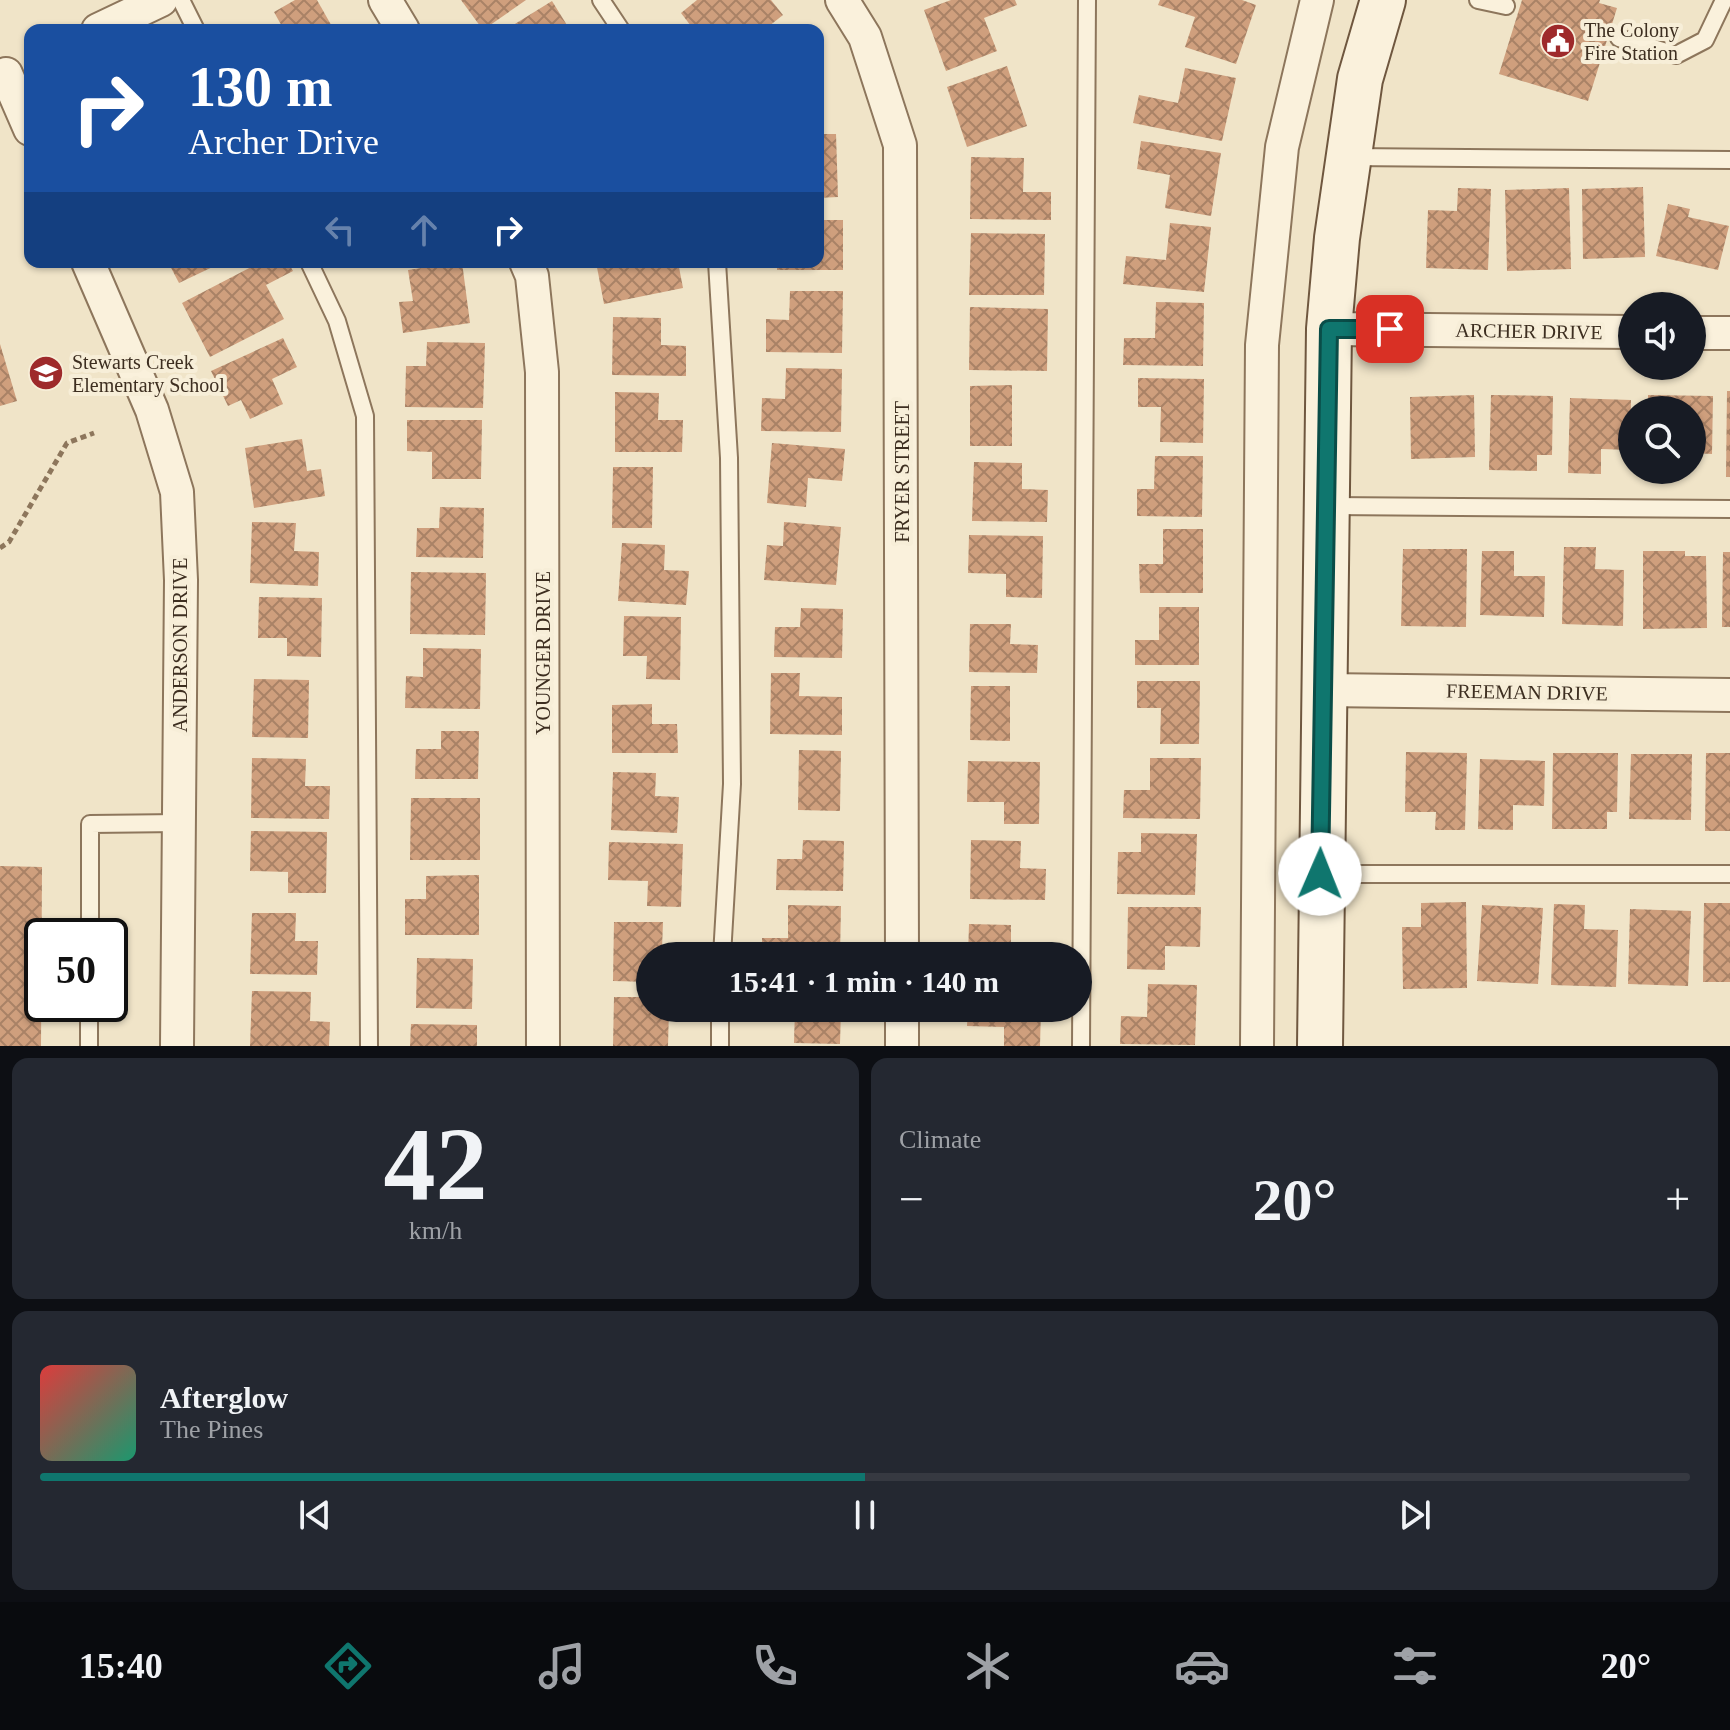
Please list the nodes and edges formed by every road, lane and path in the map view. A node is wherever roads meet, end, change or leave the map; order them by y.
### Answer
1 (161, 0) edge
2 (181, 0) edge
3 (385, 0) edge
4 (601, 0) edge
5 (842, 0) edge
6 (1087, 0) edge
7 (1383, 0) edge
8 (1478, 0) edge
9 (1724, 0) edge
10 (1310, 2) edge
11 (1506, 6) dead end
12 (111, 24) edge
13 (193, 24) edge
14 (399, 24) edge
15 (617, 24) edge
16 (1619, 38) dead end
17 (12, 71) edge
18 (24, 110) edge
19 (1348, 157) junction
20 (1730, 160) edge
21 (91, 268) edge
22 (312, 268) edge
23 (529, 268) edge
24 (717, 268) edge
25 (1329, 329) junction
26 (1618, 332) edge
27 (1706, 333) edge
28 (1730, 333) edge
29 (94, 433) dead end
30 (1328, 506) junction
31 (1730, 509) edge
32 (0, 548) edge
33 (1324, 690) junction
34 (1730, 695) edge
35 (180, 823) junction
36 (1320, 874) junction
37 (1730, 874) edge
38 (90, 918) edge
39 (723, 942) edge
40 (902, 942) edge
41 (89, 1022) edge
42 (720, 1022) edge
43 (902, 1022) edge
44 (89, 1046) edge
45 (177, 1046) edge
46 (369, 1046) edge
47 (543, 1046) edge
48 (720, 1046) edge
49 (902, 1046) edge
50 (1081, 1046) edge
51 (1257, 1046) edge
52 (1320, 1046) edge

1 - 12 street
2 - 13 lane
3 - 14 street
4 - 15 lane
5 - 40 street, FRYER STREET
6 - 50 lane
7 - 19 main road
8 - 11 lane
9 - 16 lane
10 - 51 street
17 - 18 street
19 - 20 lane
19 - 25 main road
21 - 35 street, ANDERSON DRIVE
22 - 46 lane
23 - 47 street, YOUNGER DRIVE
24 - 39 lane
25 - 26 street, ARCHER DRIVE
25 - 30 main road
27 - 28 street
29 - 32 path
30 - 31 lane
30 - 33 main road
33 - 34 street, FREEMAN DRIVE
33 - 36 main road
35 - 38 lane
35 - 45 street, ANDERSON DRIVE
36 - 37 lane
36 - 52 main road
41 - 44 lane
42 - 48 lane
43 - 49 street

